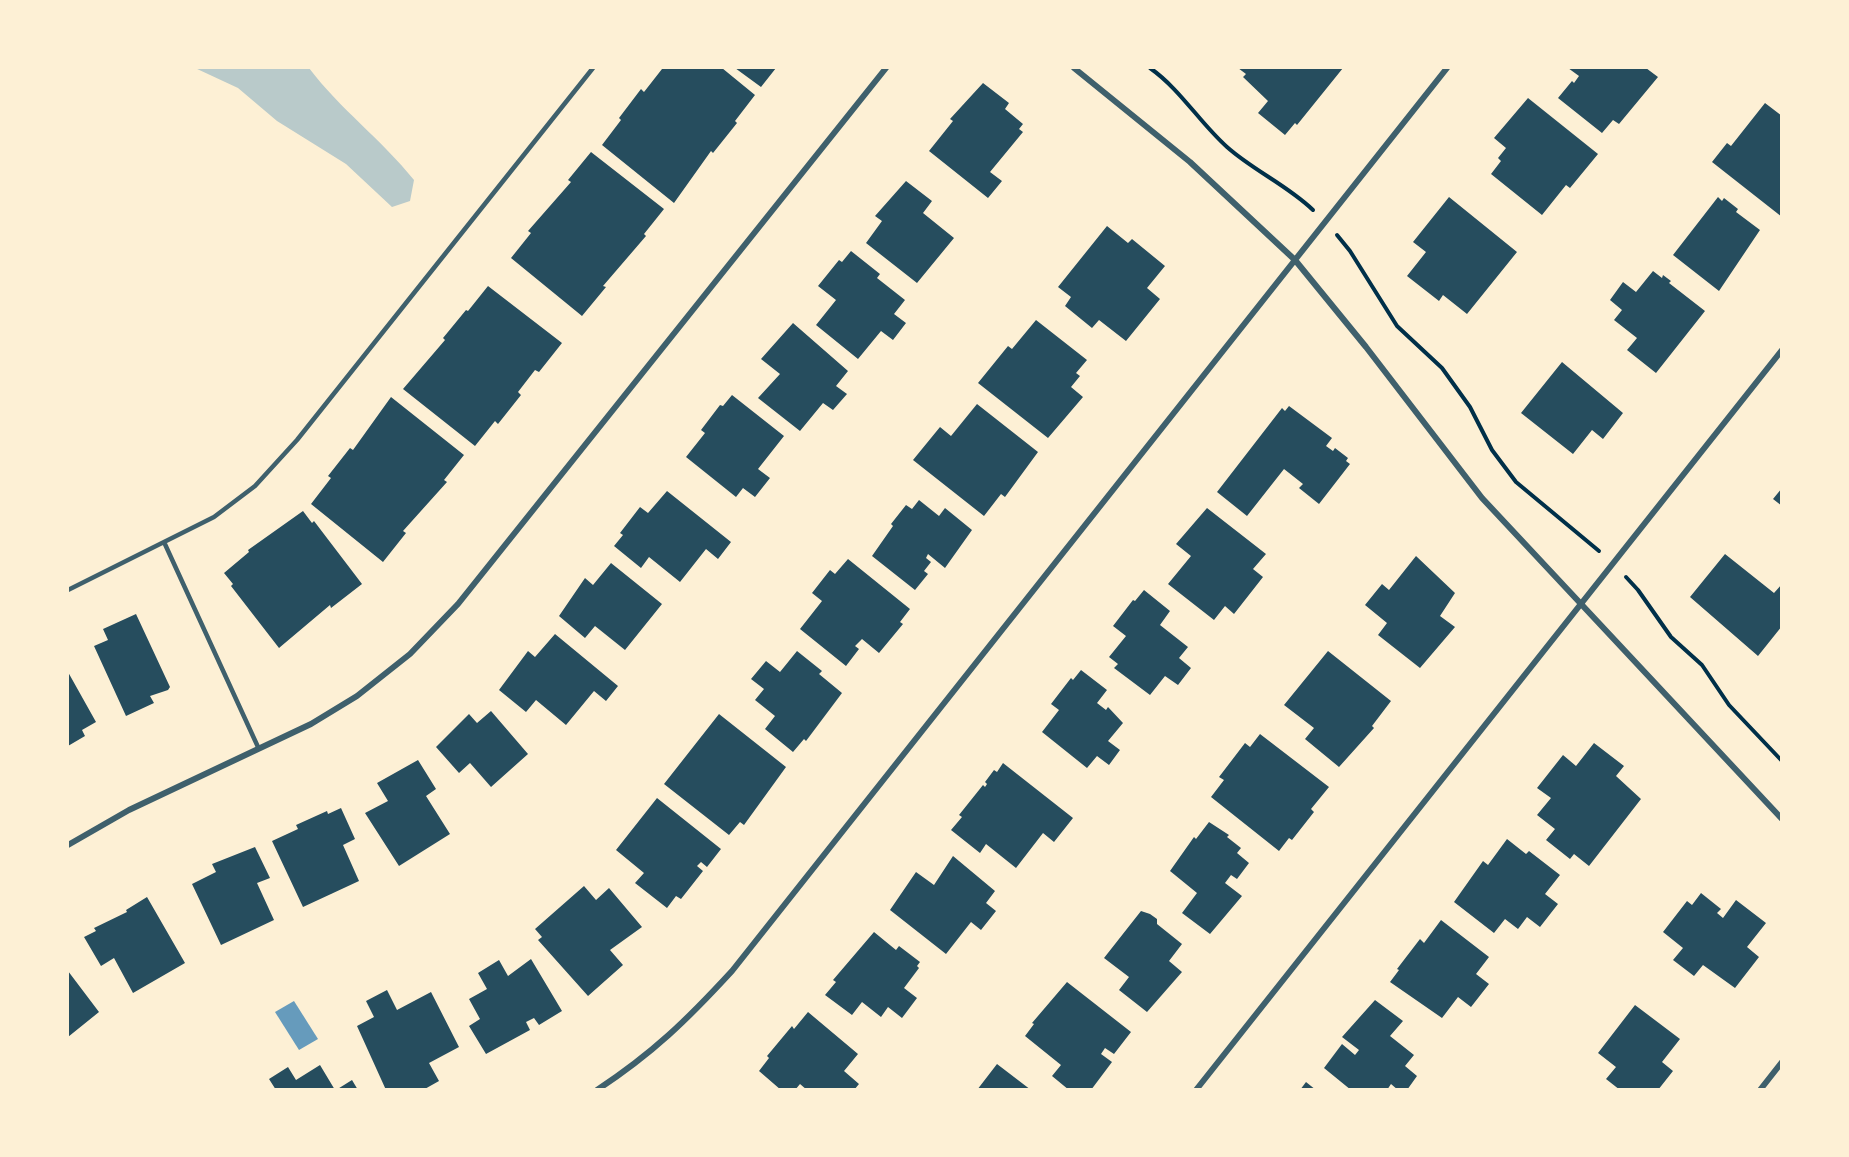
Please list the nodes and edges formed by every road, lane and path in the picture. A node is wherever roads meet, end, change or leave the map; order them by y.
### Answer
1 (593, 68) edge
2 (886, 68) edge
3 (1074, 68) edge
4 (1150, 68) edge
5 (1447, 68) edge
6 (1325, 222) junction
7 (1295, 260) junction
8 (1782, 350) edge
9 (164, 542) junction
10 (1612, 564) junction
11 (68, 590) edge
12 (1581, 603) junction
13 (258, 747) junction
14 (1782, 761) edge
15 (1782, 819) edge
16 (68, 845) edge
17 (1782, 1062) edge
18 (597, 1089) edge
19 (1196, 1089) edge
20 (1760, 1089) edge

1 - 9 lane
2 - 13 street
3 - 7 street
4 - 6 path
5 - 6 street
6 - 7 street
6 - 10 path
7 - 12 street
7 - 18 street
8 - 10 street
9 - 11 lane
9 - 13 lane
10 - 12 street
10 - 14 path
12 - 15 street
12 - 19 street
13 - 16 street
17 - 20 street

